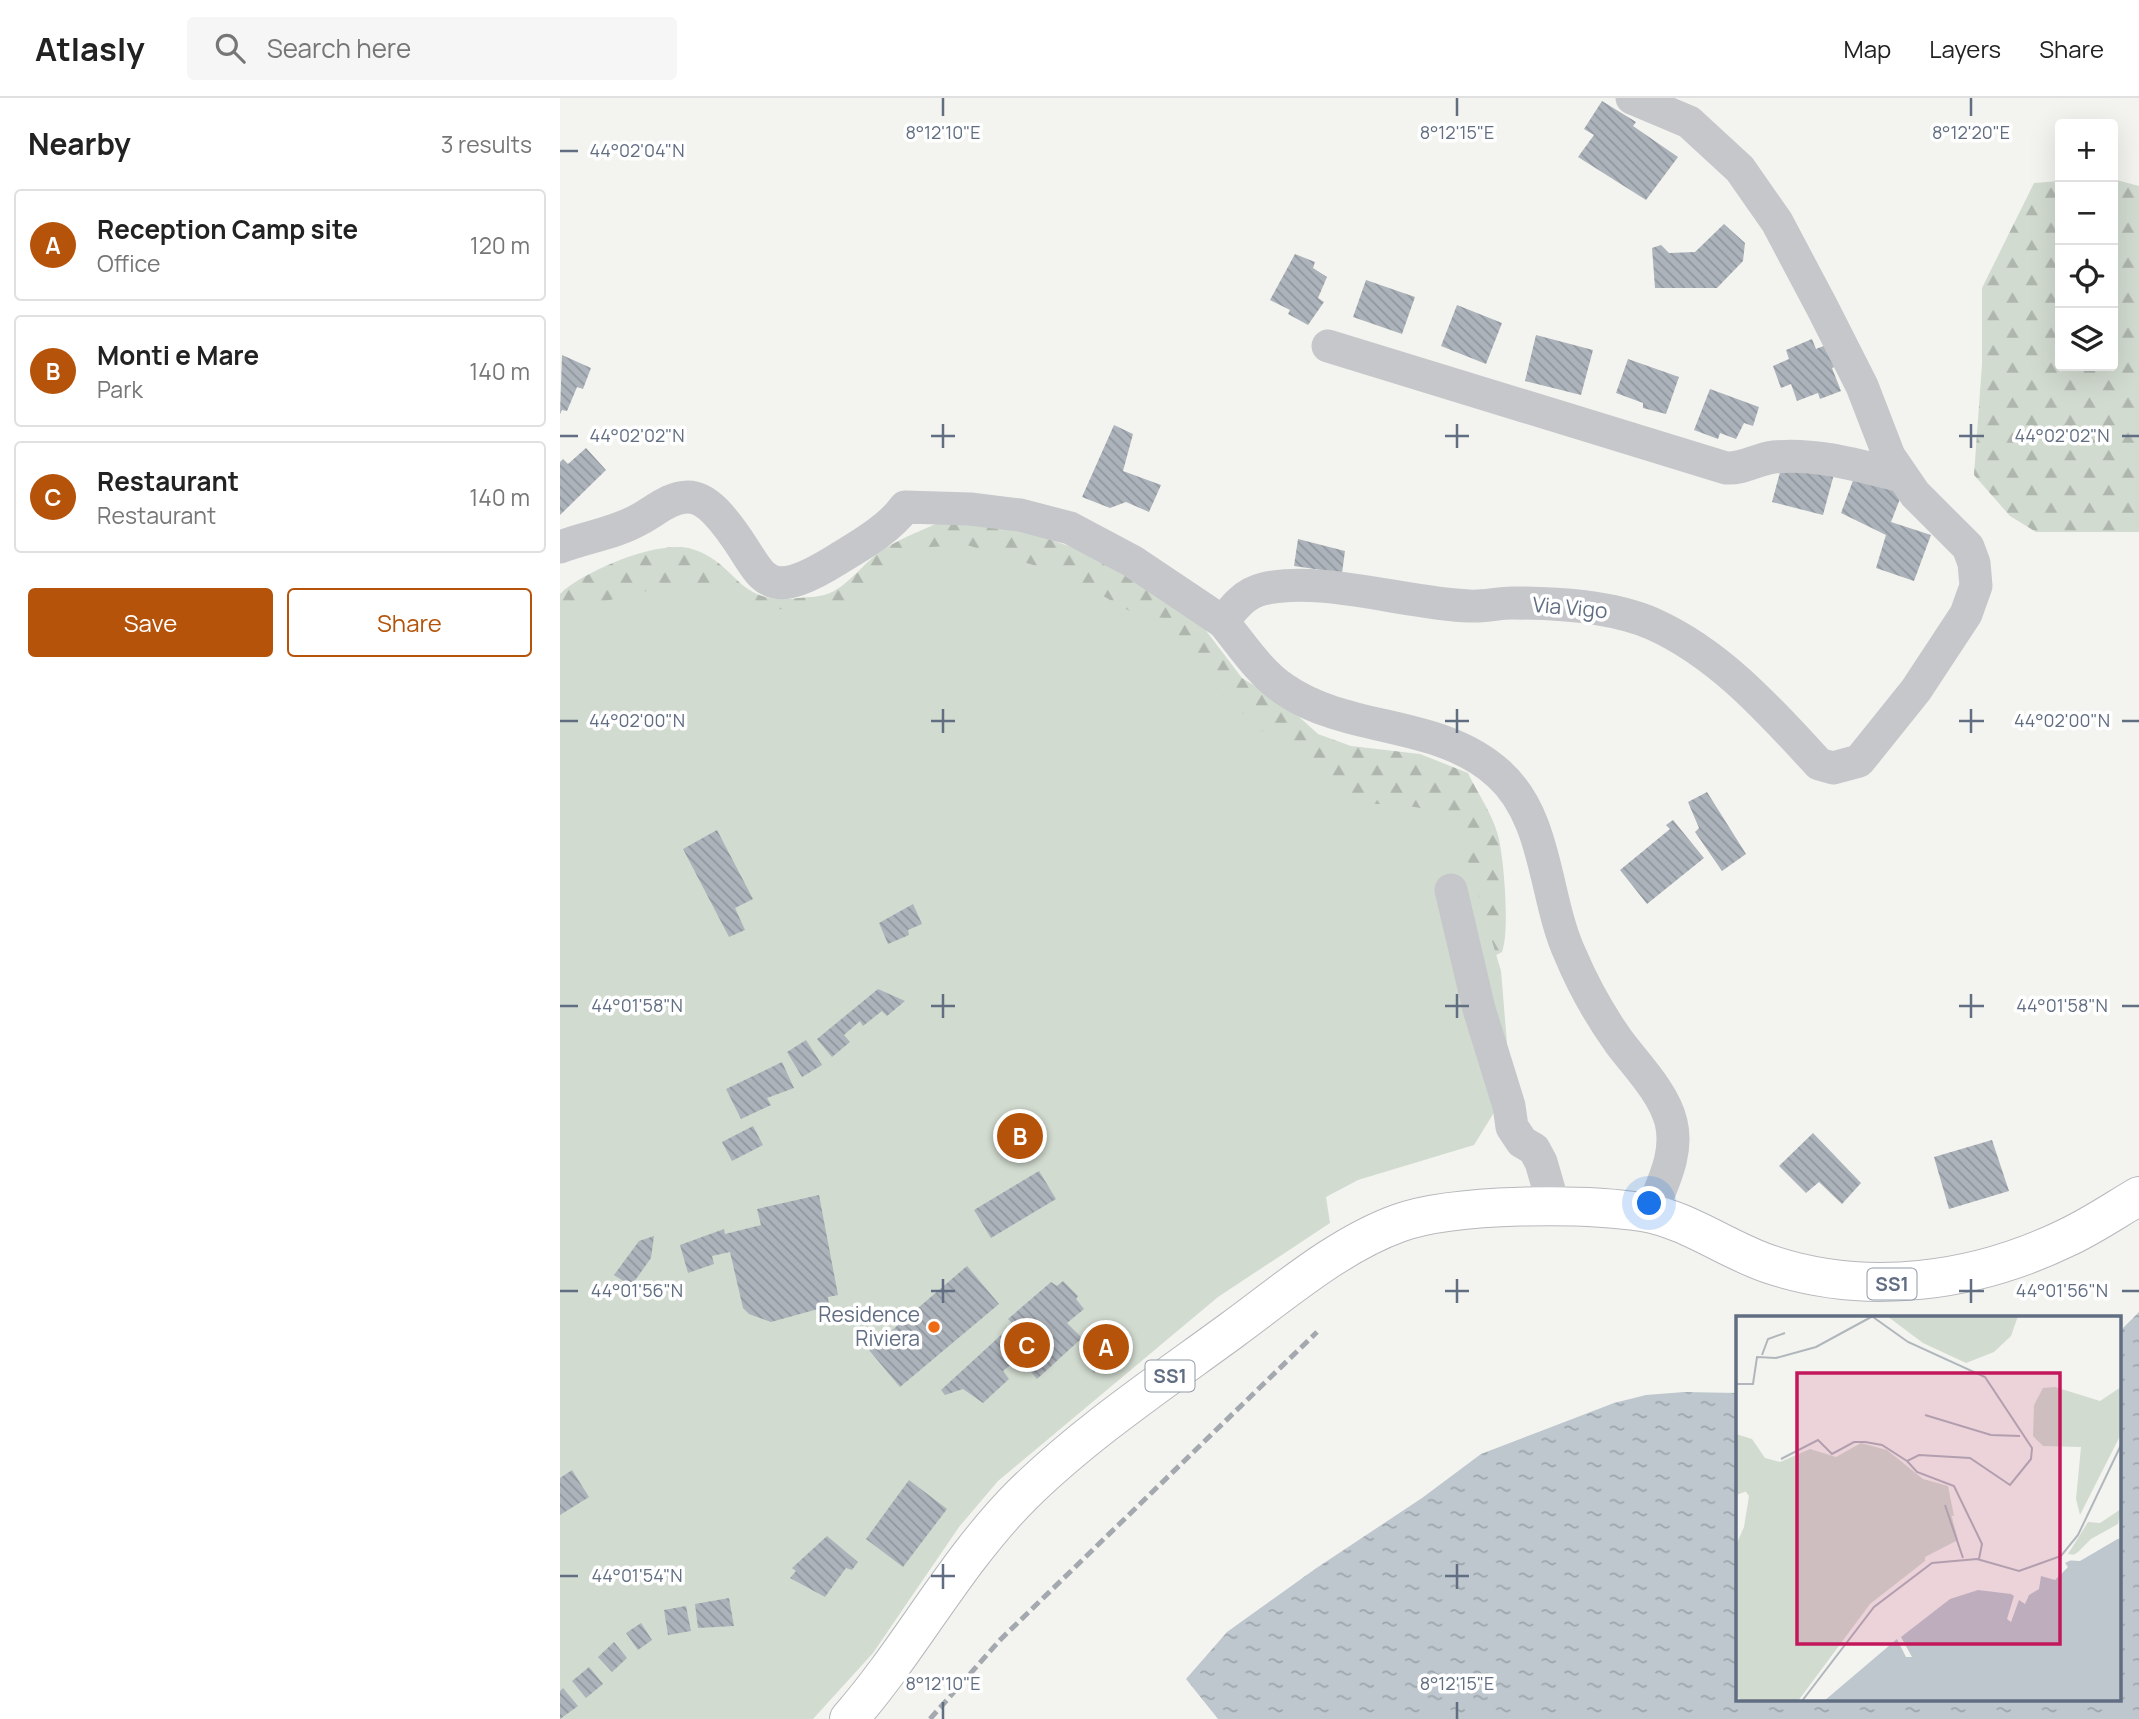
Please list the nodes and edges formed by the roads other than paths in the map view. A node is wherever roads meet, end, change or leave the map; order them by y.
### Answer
1 (1632, 98) edge
2 (1328, 346) dead end
3 (1902, 476) junction
4 (560, 547) edge
5 (1218, 618) junction
6 (1451, 890) dead end
7 (2139, 1196) edge
8 (1554, 1207) junction
9 (1645, 1212) junction
10 (849, 1719) edge

1 - 3 street, Via Vigo
2 - 3 street
3 - 5 street, Via Vigo
4 - 5 street
5 - 9 street
6 - 8 street
7 - 9 main road, SS1
8 - 9 main road, SS1
8 - 10 main road, SS1

